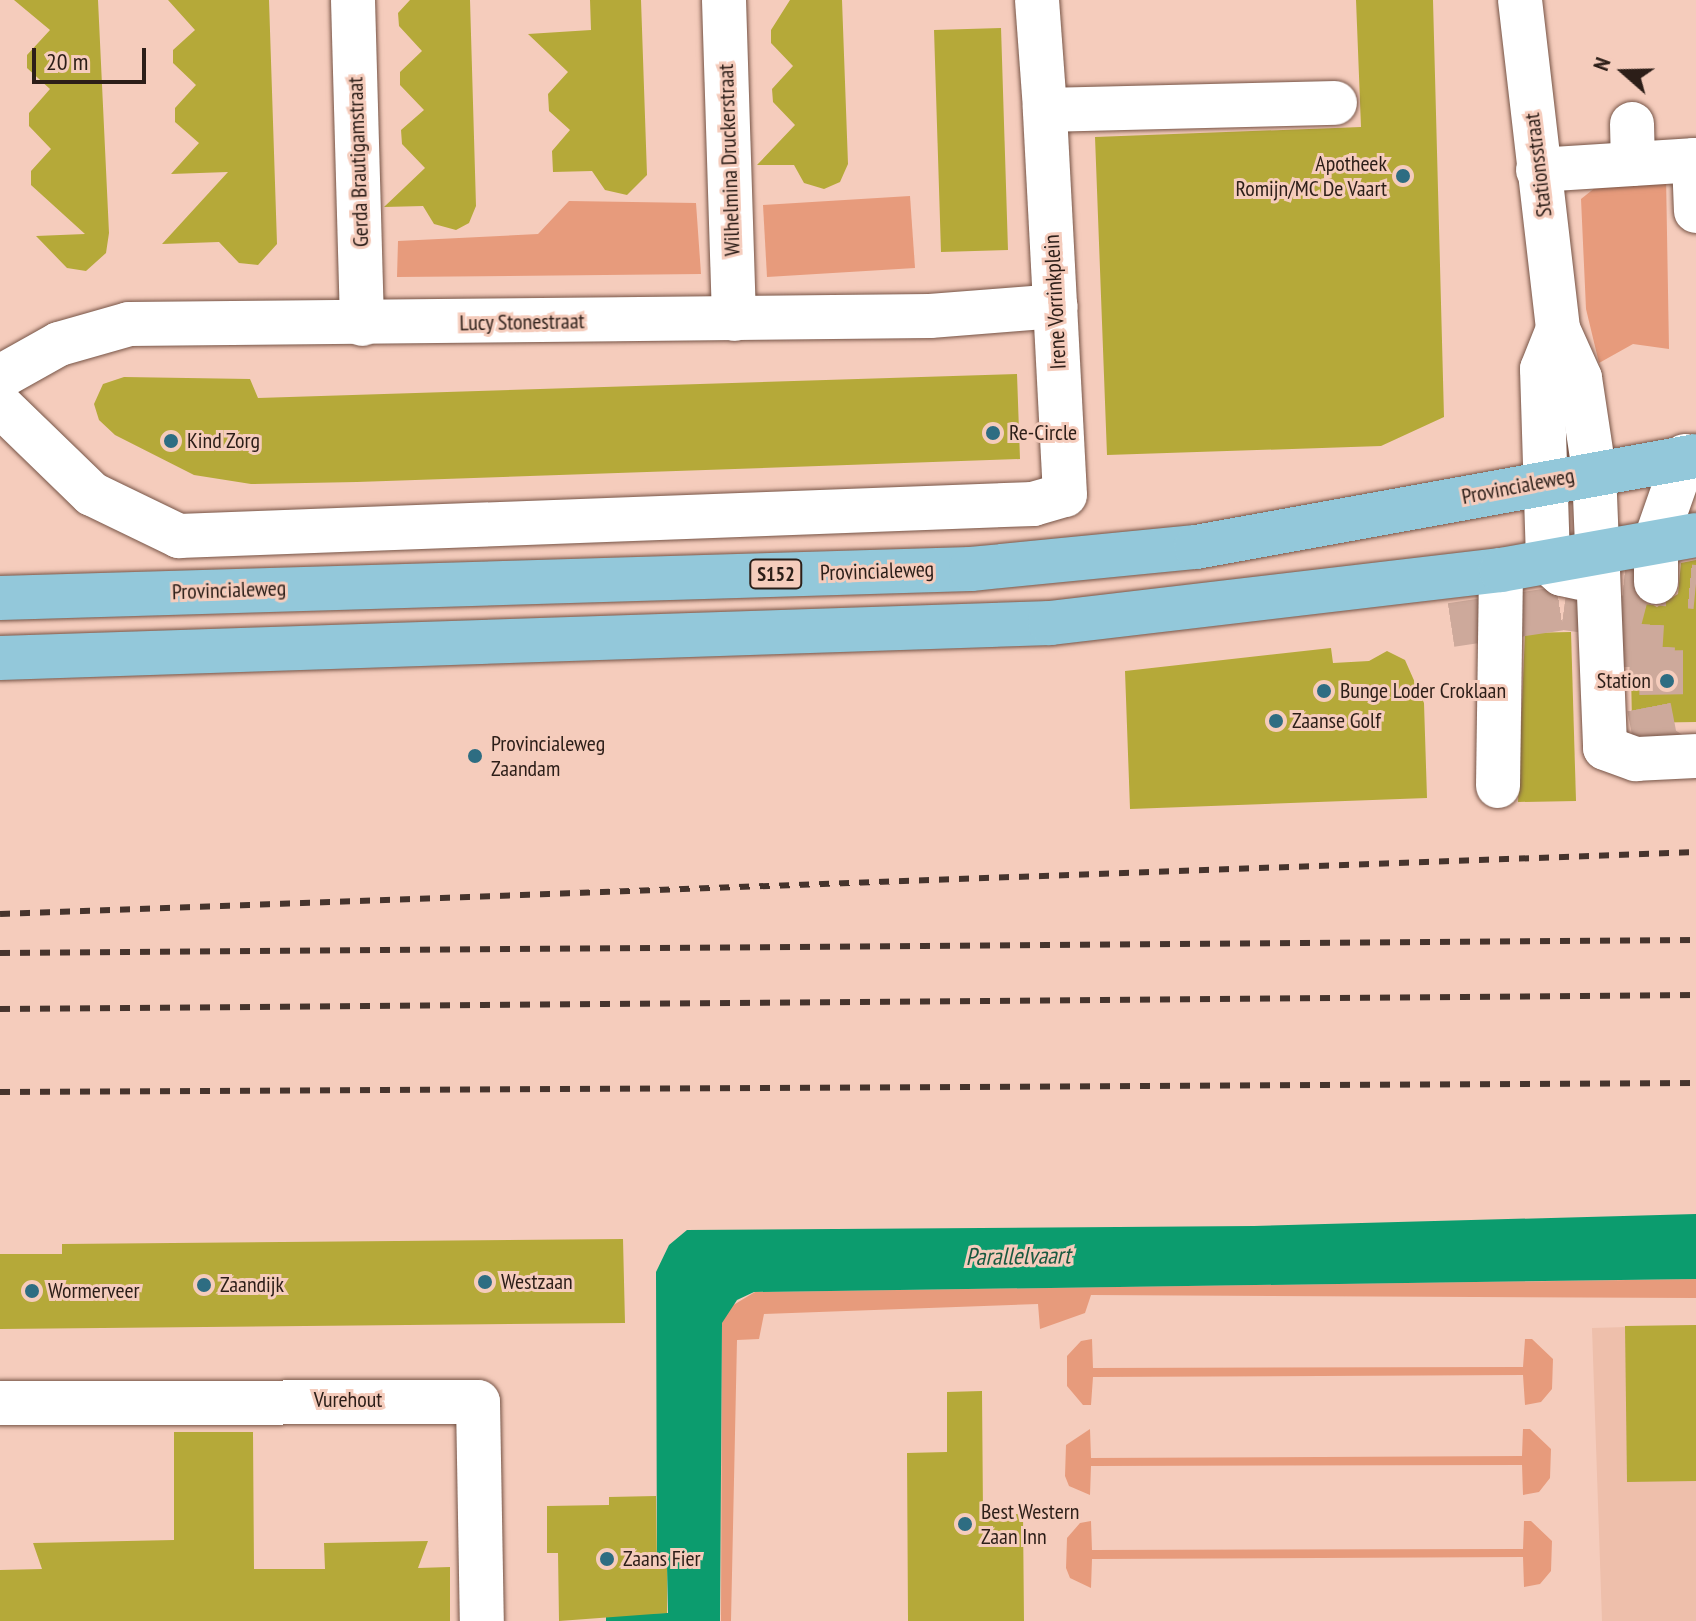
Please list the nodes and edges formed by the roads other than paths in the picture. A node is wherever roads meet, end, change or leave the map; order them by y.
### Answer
1 (353, 0) edge
2 (724, 0) edge
3 (1037, 0) edge
4 (1520, 0) edge
5 (1335, 103) dead end
6 (1045, 110) junction
7 (1695, 160) edge
8 (1538, 170) junction
9 (1696, 211) edge
10 (1056, 306) junction
11 (734, 319) junction
12 (362, 324) junction
13 (1558, 329) junction
14 (5, 359) edge
15 (0, 405) edge
16 (1690, 456) edge
17 (1594, 471) junction
18 (1545, 482) junction
19 (1676, 537) edge
20 (1548, 562) junction
21 (1501, 570) junction
22 (1620, 573) junction
23 (0, 598) edge
24 (0, 658) edge
25 (1696, 756) edge
26 (1498, 786) dead end
27 (0, 1403) edge
28 (482, 1621) edge

1 - 12 street, Gerda Brautigamstraat
2 - 11 street, Wilhelmina Druckerstraat
3 - 6 street, Irene Vorrinkplein
4 - 8 street, Stationsstraat
5 - 6 street
6 - 10 street, Irene Vorrinkplein
7 - 8 street
7 - 9 street
8 - 13 street, Stationsstraat
10 - 11 street, Lucy Stonestraat
10 - 15 street, Irene Vorrinkplein
11 - 12 street, Lucy Stonestraat
12 - 14 street, Lucy Stonestraat
13 - 17 street, Stationsstraat
13 - 18 street, Stationsstraat
16 - 17 main road, Provincialeweg / S152
16 - 19 street
17 - 18 main road, Provincialeweg / S152
17 - 22 street, Stationsstraat
18 - 20 street, Stationsstraat
18 - 23 main road, Provincialeweg / S152
19 - 22 main road
20 - 21 main road
20 - 22 main road
21 - 24 main road
21 - 26 street
22 - 25 street, Stationsstraat
27 - 28 street, Vurehout

